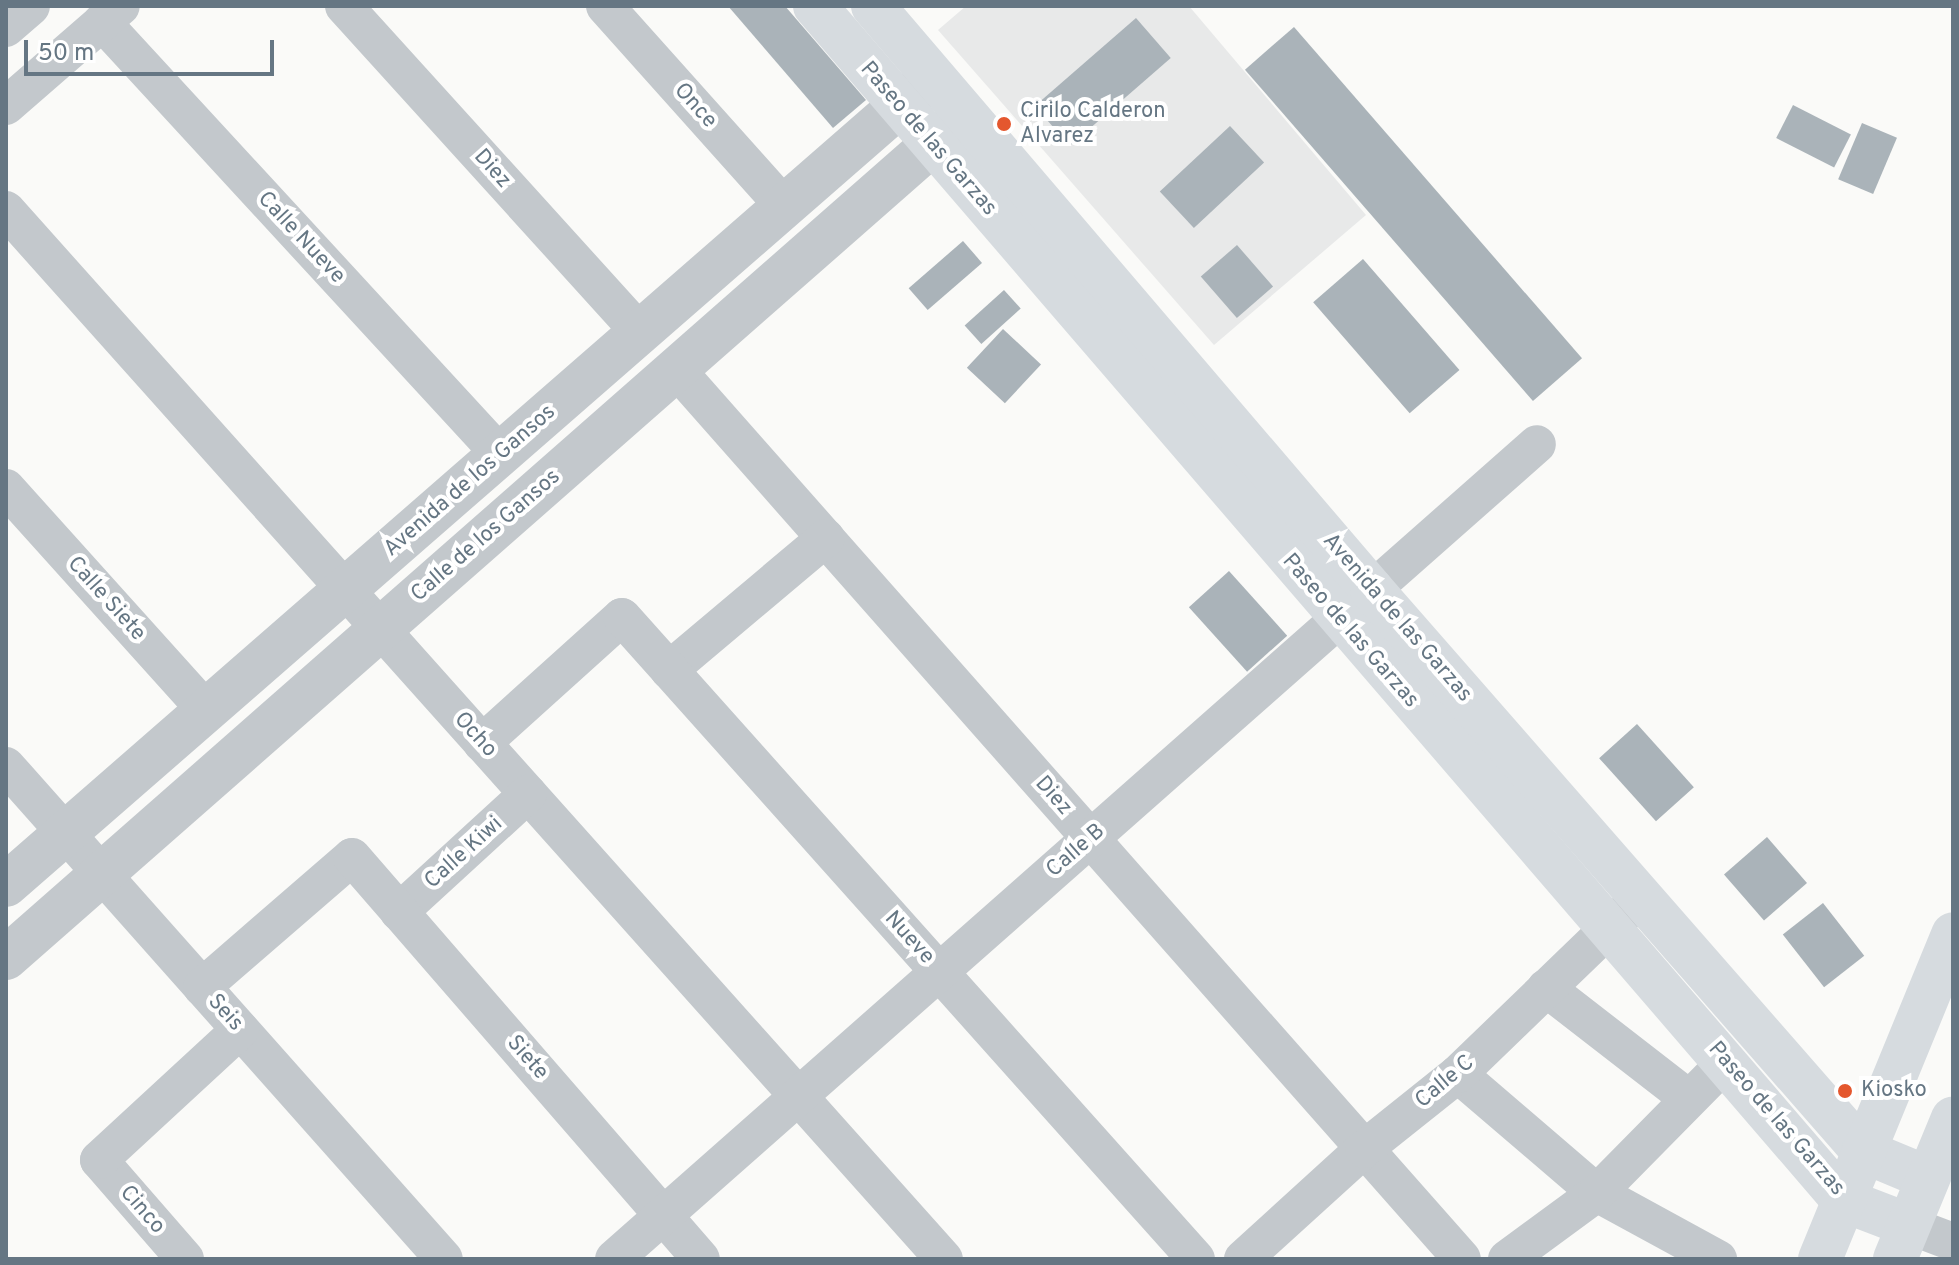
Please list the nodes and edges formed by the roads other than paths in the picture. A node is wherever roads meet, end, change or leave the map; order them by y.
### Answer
1 (31, 6) edge
2 (344, 6) edge
3 (605, 6) edge
4 (815, 6) edge
5 (873, 6) edge
6 (111, 14) edge
7 (6, 28) edge
8 (933, 76) junction
9 (899, 105) junction
10 (6, 106) edge
11 (967, 114) junction
12 (933, 144) junction
13 (784, 206) junction
14 (6, 210) edge
15 (640, 332) junction
16 (676, 369) junction
17 (1537, 444) dead end
18 (500, 454) junction
19 (6, 488) edge
20 (826, 538) junction
21 (345, 589) junction
22 (1372, 590) junction
23 (1339, 619) junction
24 (380, 629) junction
25 (669, 670) junction
26 (206, 710) junction
27 (482, 743) junction
28 (6, 766) edge
29 (528, 794) junction
30 (65, 833) junction
31 (1090, 838) junction
32 (101, 874) junction
33 (6, 885) edge
34 (1641, 898) junction
35 (399, 912) junction
36 (1607, 929) junction
37 (1953, 934) edge
38 (6, 958) edge
39 (939, 972) junction
40 (202, 987) junction
41 (1546, 988) junction
42 (240, 1030) junction
43 (1727, 1061) junction
44 (1458, 1074) junction
45 (798, 1096) junction
46 (1688, 1098) junction
47 (1953, 1118) edge
48 (1364, 1149) junction
49 (1863, 1151) junction
50 (1940, 1183) edge
51 (1597, 1193) junction
52 (1843, 1200) junction
53 (663, 1215) junction
54 (1902, 1242) edge
55 (1953, 1242) edge
56 (185, 1259) edge
57 (444, 1259) edge
58 (614, 1259) edge
59 (701, 1259) edge
60 (944, 1259) edge
61 (1196, 1259) edge
62 (1243, 1259) edge
63 (1462, 1259) edge
64 (1507, 1259) edge
65 (1718, 1259) edge
66 (1820, 1259) edge

1 - 7 street
2 - 15 street, Diez
3 - 13 street, Once
4 - 9 main road, Paseo de las Garzas
5 - 8 main road, Avenida de las Garzas
6 - 10 street
6 - 18 street, Calle Nueve
8 - 9 street, Avenida de los Gansos
8 - 11 main road, Avenida de las Garzas
9 - 12 main road, Paseo de las Garzas
9 - 13 street, Avenida de los Gansos
11 - 12 street, Calle de los Gansos
11 - 22 main road, Avenida de las Garzas
12 - 16 street, Calle de los Gansos
12 - 23 main road, Paseo de las Garzas
13 - 15 street, Avenida de los Gansos
14 - 21 street, Ocho
15 - 18 street, Avenida de los Gansos
16 - 20 street, Diez
16 - 24 street, Calle de los Gansos
17 - 22 street, Calle B
18 - 21 street, Avenida de los Gansos
19 - 26 street, Calle Siete
20 - 25 street
20 - 31 street, Diez
21 - 24 street, Ocho
21 - 26 street, Avenida de los Gansos
22 - 23 street, Calle B
22 - 34 main road, Avenida de las Garzas
23 - 31 street, Calle B
23 - 36 main road, Paseo de las Garzas
24 - 27 street, Ocho
24 - 32 street, Calle de los Gansos
25 - 27 street, Nueve
25 - 39 street, Nueve
26 - 30 street, Avenida de los Gansos
27 - 29 street, Ocho
28 - 30 street, Seis
29 - 35 street, Calle Kiwi
29 - 45 street, Ocho
30 - 32 street, Seis
30 - 33 street, Avenida de los Gansos
31 - 39 street, Calle B
31 - 48 street, Diez
32 - 38 street, Calle de los Gansos
32 - 40 street, Seis
34 - 36 street, Calle C
34 - 49 main road, Avenida de las Garzas
35 - 40 street, Siete
35 - 53 street, Siete
36 - 41 street, Calle C
36 - 43 main road, Paseo de las Garzas
37 - 49 main road
39 - 45 street, Calle B
39 - 61 street, Nueve
40 - 42 street, Seis
41 - 44 street, Calle C
41 - 46 street
42 - 56 street, Cinco
42 - 57 street, Seis
43 - 46 street
43 - 52 main road, Paseo de las Garzas
44 - 48 street, Calle C
44 - 51 street
45 - 53 street, Calle B
45 - 60 street, Ocho
46 - 51 street
47 - 50 main road
48 - 62 street, Calle C
48 - 63 street, Diez
49 - 50 main road, Avenida de las Garzas
49 - 52 main road
50 - 54 main road
51 - 64 street
51 - 65 street
52 - 54 main road, Paseo de las Garzas
52 - 66 main road
53 - 58 street, Calle B
53 - 59 street, Siete
54 - 55 street

